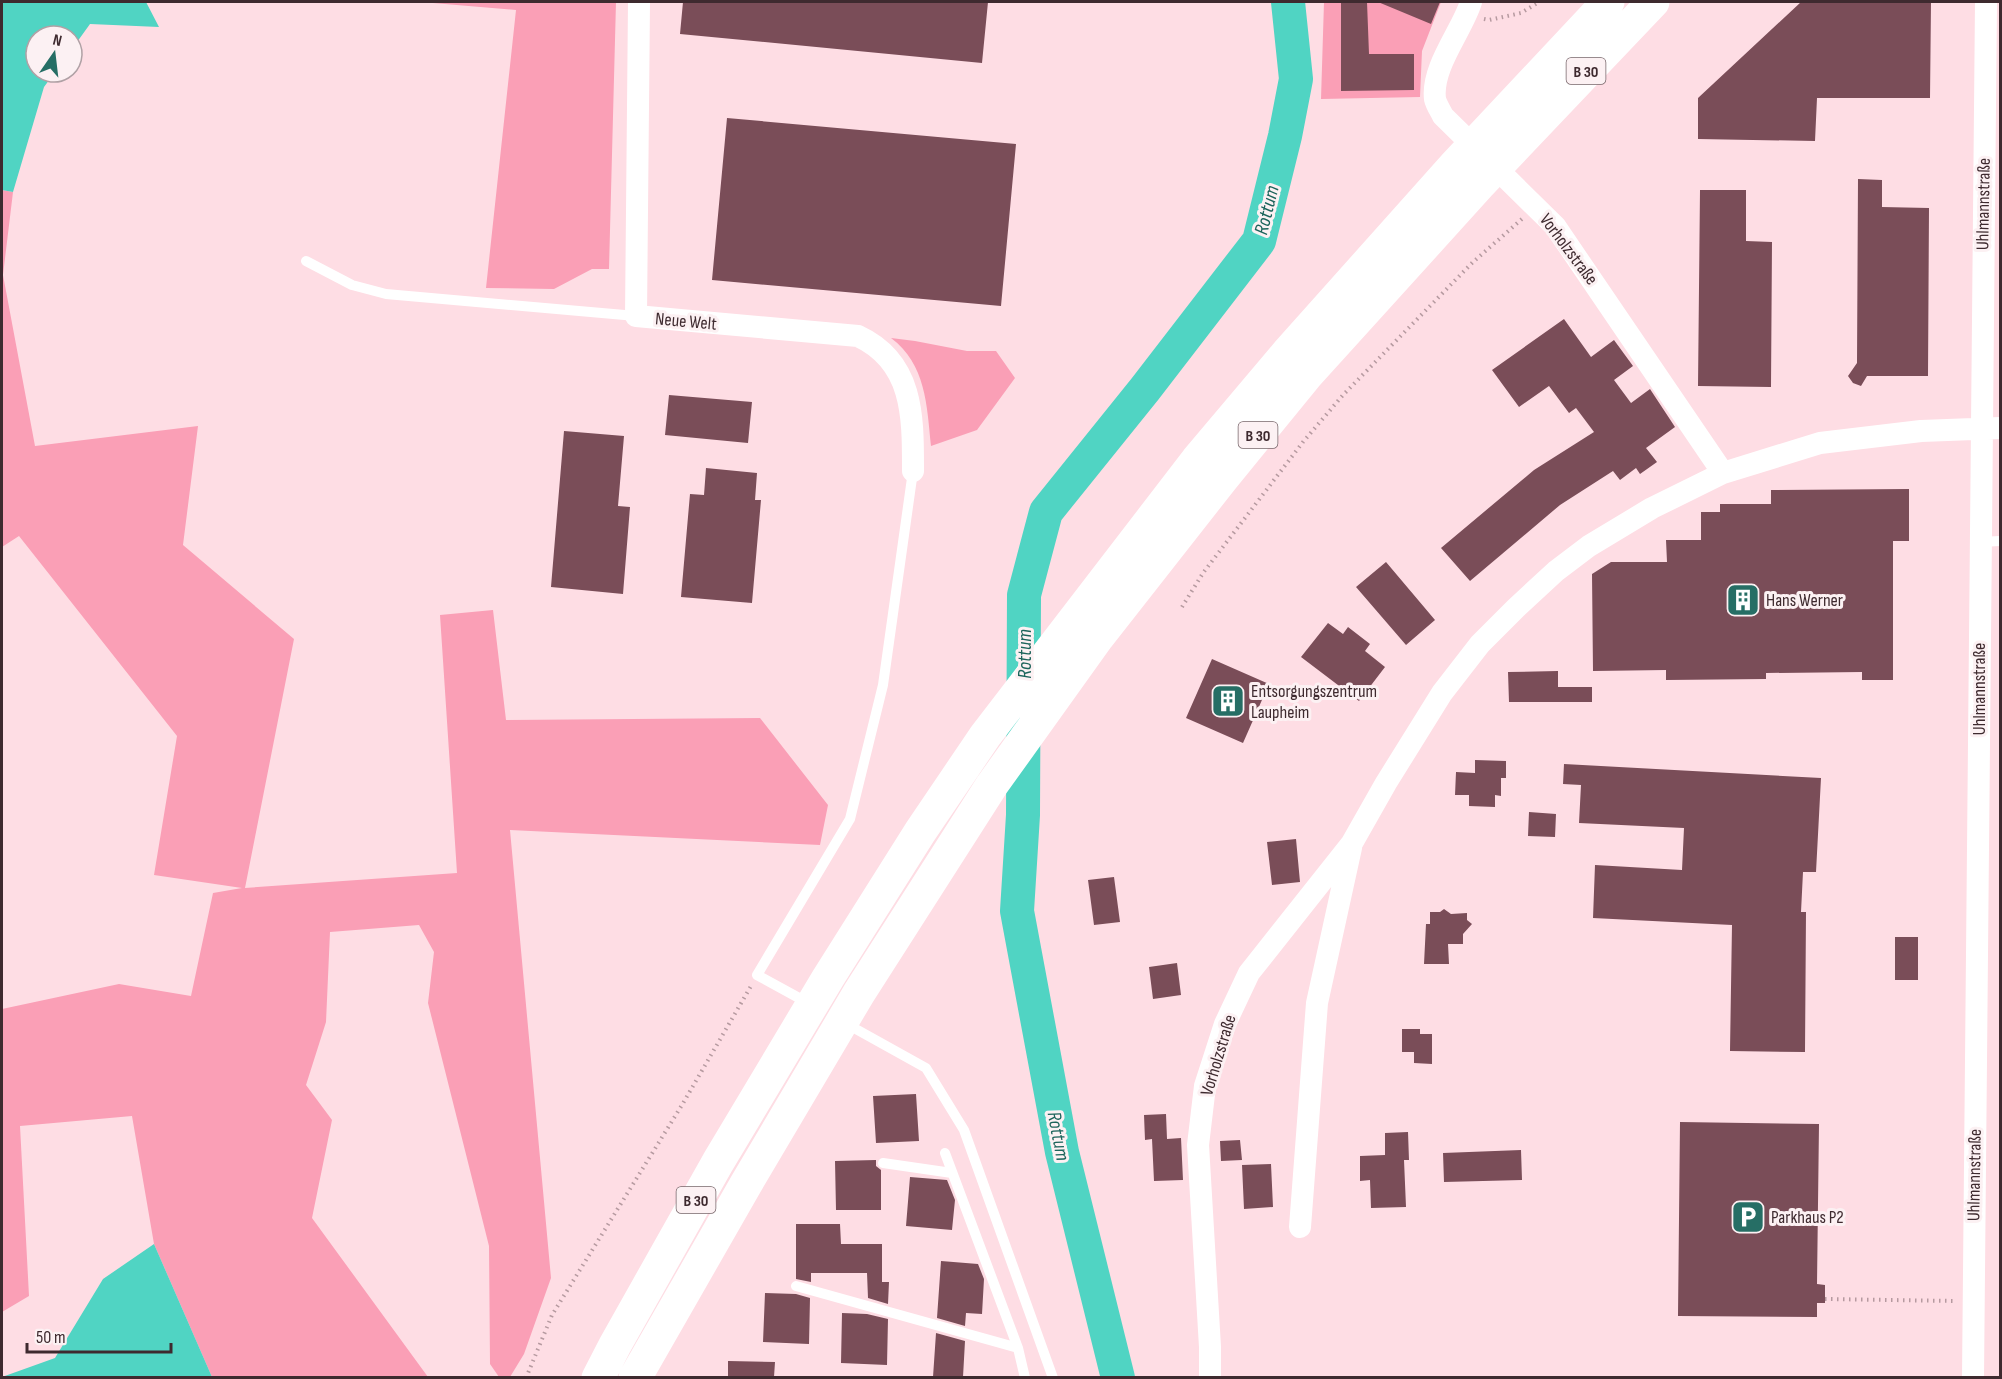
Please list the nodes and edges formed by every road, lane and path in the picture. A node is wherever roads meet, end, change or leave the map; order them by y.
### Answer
1 (639, 2) edge
2 (1539, 2) edge
3 (1608, 2) edge
4 (1653, 2) edge
5 (1986, 2) edge
6 (1469, 8) edge
7 (1507, 131) junction
8 (1467, 175) junction
9 (1536, 207) junction
10 (306, 261) dead end
11 (636, 316) junction
12 (1991, 428) edge
13 (913, 471) joint
14 (1723, 473) junction
15 (1990, 542) edge
16 (1182, 607) dead end
17 (1352, 843) junction
18 (757, 975) junction
19 (822, 1024) junction
20 (945, 1153) dead end
21 (883, 1163) dead end
22 (952, 1173) junction
23 (1300, 1227) dead end
24 (796, 1286) dead end
25 (1825, 1299) dead end
26 (1973, 1302) junction
27 (1018, 1348) junction
28 (526, 1377) edge
29 (598, 1377) edge
30 (635, 1377) edge
31 (1025, 1377) edge
32 (1053, 1377) edge
33 (1210, 1377) edge
34 (1973, 1377) edge

1 - 11 street, Neue Welt
2 - 6 path
3 - 7 highway, B 30
4 - 7 highway, B 30
5 - 12 street, Uhlmannstraße
6 - 9 street, Vorholzstraße
7 - 8 highway, B 30
8 - 19 highway, B 30
8 - 19 highway, B 30
9 - 14 street, Vorholzstraße
9 - 16 path
10 - 11 lane
11 - 13 street, Neue Welt
12 - 14 street, Vorholzstraße
12 - 15 street, Uhlmannstraße
13 - 18 lane
14 - 17 street, Vorholzstraße
15 - 26 street, Uhlmannstraße
17 - 23 street, Vorholzstraße
17 - 33 street, Vorholzstraße
18 - 19 lane
18 - 28 path
19 - 29 highway, B 30
19 - 30 highway, B 30
19 - 32 lane
20 - 22 lane
21 - 22 lane
22 - 27 lane
24 - 27 lane
25 - 26 path
26 - 34 street, Uhlmannstraße
27 - 31 lane

